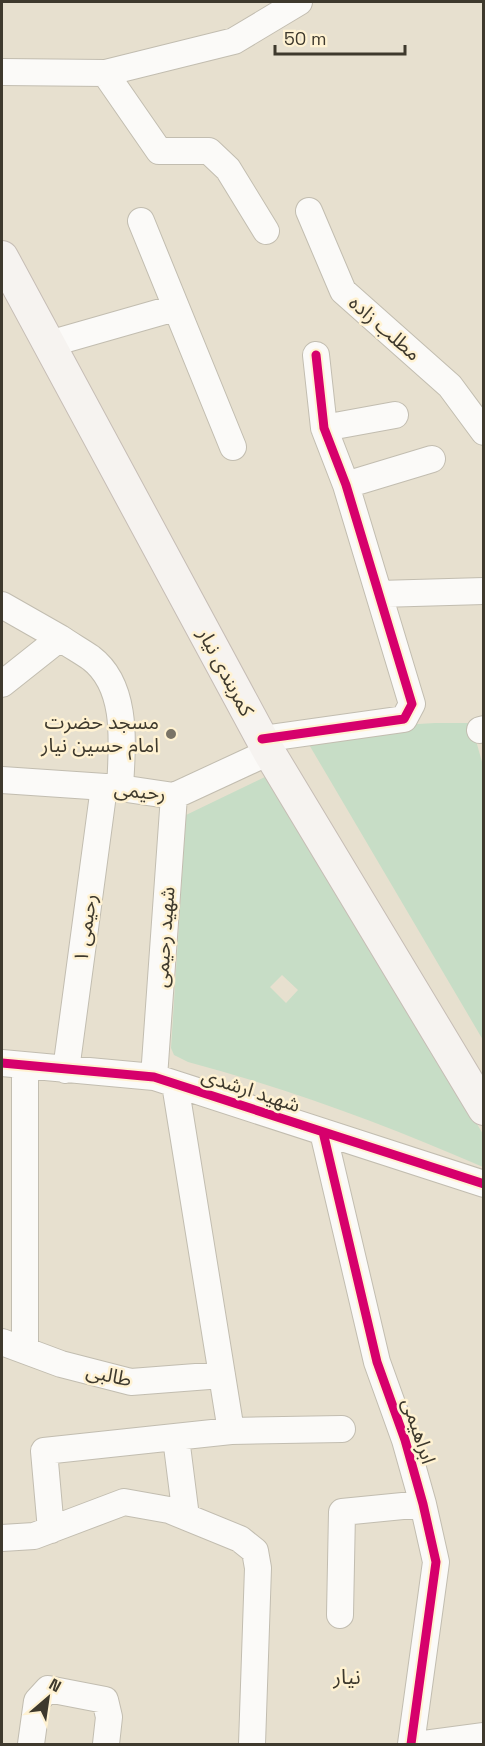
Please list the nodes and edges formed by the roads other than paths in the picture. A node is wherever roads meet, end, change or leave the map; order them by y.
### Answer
1 (299, 2) edge
2 (2, 72) edge
3 (105, 73) junction
4 (309, 211) dead end
5 (141, 221) dead end
6 (266, 231) dead end
7 (2, 257) edge
8 (175, 308) junction
9 (49, 344) junction
10 (316, 355) dead end
11 (395, 416) dead end
12 (324, 428) junction
13 (483, 432) edge
14 (232, 447) dead end
15 (432, 459) dead end
16 (346, 485) junction
17 (483, 591) edge
18 (379, 594) junction
19 (2, 605) edge
20 (60, 638) junction
21 (2, 684) edge
22 (266, 746) junction
23 (2, 780) edge
24 (112, 788) junction
25 (174, 796) junction
26 (13, 1064) edge
27 (66, 1070) junction
28 (165, 1081) junction
29 (483, 1109) edge
30 (323, 1132) junction
31 (483, 1184) edge
32 (13, 1346) edge
33 (222, 1375) junction
34 (342, 1429) dead end
35 (231, 1431) junction
36 (176, 1438) junction
37 (423, 1504) junction
38 (186, 1517) junction
39 (51, 1530) junction
40 (2, 1538) edge
41 (340, 1615) dead end
42 (483, 1736) edge
43 (31, 1744) edge
44 (106, 1744) edge
45 (252, 1744) edge
46 (411, 1744) edge
47 (424, 1744) edge

1 - 3 street
2 - 3 street
3 - 6 street
4 - 13 street, مطلب زاده
5 - 8 street
7 - 9 main road, کمربندی نیار
8 - 9 street
8 - 14 street
9 - 22 main road, کمربندی نیار
10 - 12 street
11 - 12 street
12 - 16 street
15 - 16 street
16 - 18 street
17 - 18 street
18 - 22 street, رحیمی
19 - 20 street, رحیمی ۱
20 - 21 street
20 - 24 street, رحیمی ۱
22 - 25 street, رحیمی
22 - 29 main road, کمربندی نیار
23 - 24 street, رحیمی
24 - 25 street, رحیمی
24 - 27 street, رحیمی ۱
25 - 28 street, شهید رحیمی
26 - 27 street, شهید ارشدی
26 - 32 street
27 - 28 street, شهید ارشدی
28 - 30 street, شهید ارشدی
28 - 33 street, شهید رحیمی
30 - 31 street, شهید ارشدی
30 - 37 street, ابراهیمی
32 - 33 street, طالبی
33 - 35 street, شهید رحیمی
34 - 35 street
35 - 36 street
36 - 38 street
36 - 39 street
37 - 41 street
37 - 46 street, ابراهیمی
38 - 39 street
38 - 45 street
39 - 40 street
42 - 47 street
43 - 44 street

